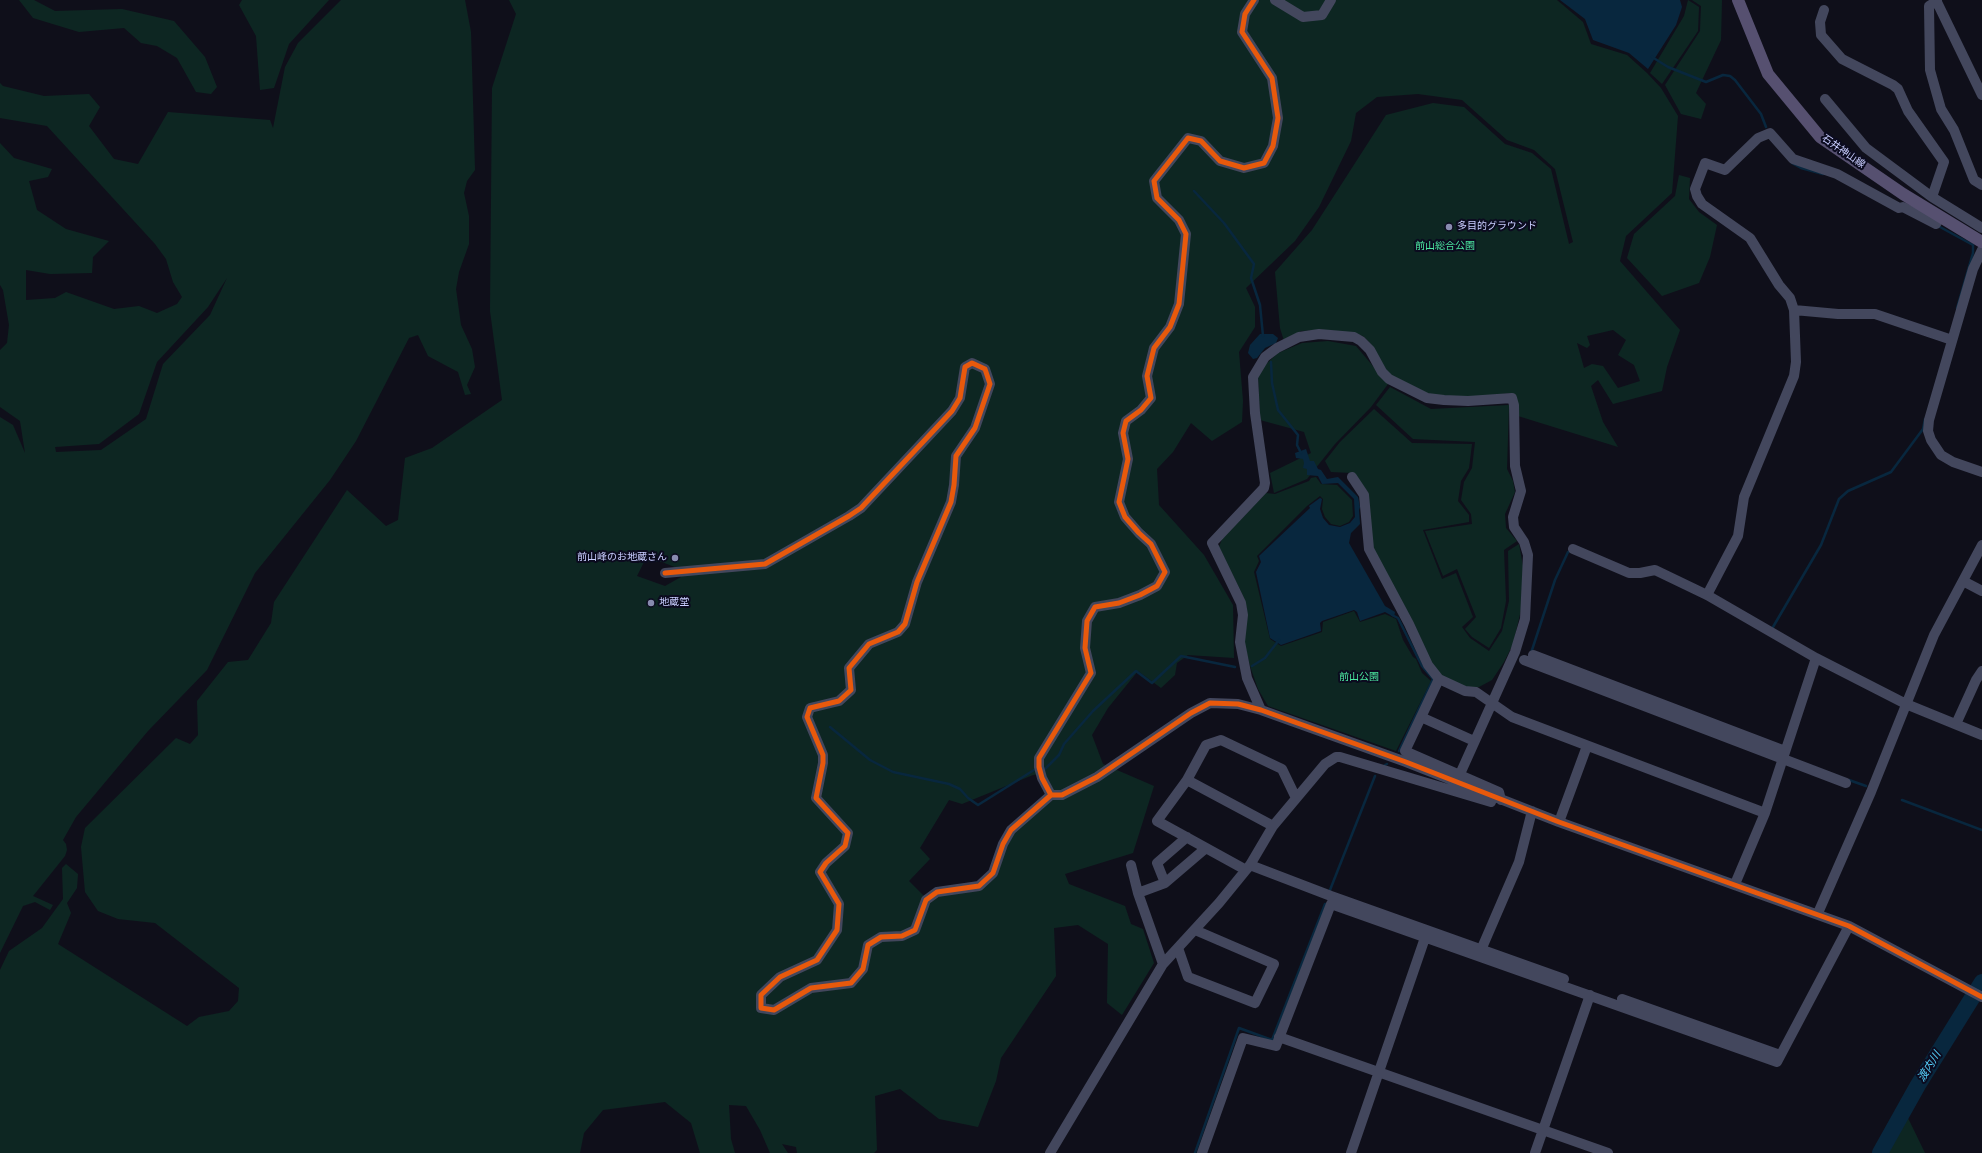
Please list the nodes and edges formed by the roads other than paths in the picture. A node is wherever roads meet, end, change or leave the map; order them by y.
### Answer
1 (1254, 0) edge
2 (1275, 0) edge
3 (1332, 0) edge
4 (1738, 0) edge
5 (1937, 1) edge
6 (1824, 10) dead end
7 (1982, 95) edge
8 (1825, 99) dead end
9 (1982, 185) edge
10 (1932, 197) junction
11 (1940, 217) junction
12 (1982, 228) edge
13 (1982, 242) edge
14 (1982, 250) edge
15 (1794, 310) junction
16 (1950, 339) junction
17 (1982, 472) edge
18 (1352, 477) dead end
19 (1982, 545) edge
20 (1573, 549) dead end
21 (665, 573) dead end
22 (1963, 581) junction
23 (1982, 591) edge
24 (1707, 595) junction
25 (1528, 657) dead end
26 (1816, 658) junction
27 (1982, 671) edge
28 (1439, 679) junction
29 (1491, 703) junction
30 (1906, 704) junction
31 (1261, 710) junction
32 (1421, 717) junction
33 (1956, 724) junction
34 (1982, 735) edge
35 (1474, 741) junction
36 (1587, 746) junction
37 (1784, 754) junction
38 (1460, 774) junction
39 (1187, 780) junction
40 (1846, 783) dead end
41 (1051, 795) junction
42 (1296, 798) junction
43 (1501, 800) junction
44 (1532, 811) junction
45 (1765, 813) junction
46 (1559, 822) junction
47 (1273, 826) junction
48 (1187, 837) junction
49 (1206, 848) junction
50 (1130, 865) dead end
51 (1248, 868) junction
52 (1165, 884) junction
53 (1735, 884) junction
54 (1138, 893) junction
55 (1818, 913) junction
56 (1849, 926) junction
57 (1195, 930) junction
58 (1426, 934) junction
59 (1178, 948) junction
60 (1481, 950) junction
61 (1163, 964) junction
62 (1590, 995) junction
63 (1981, 997) edge
64 (1279, 1037) junction
65 (1780, 1055) junction
66 (1379, 1072) junction
67 (1543, 1130) junction
68 (1050, 1153) edge
69 (1202, 1153) edge
70 (1351, 1153) edge
71 (1535, 1153) edge
72 (1608, 1153) edge

1 - 41 street
2 - 3 street
4 - 11 main road, 石井神山線
5 - 7 street
5 - 9 street
6 - 10 street
8 - 10 street
10 - 12 street
11 - 13 main road, 石井神山線
11 - 15 street
14 - 16 street
15 - 16 street
15 - 24 street
16 - 17 street
18 - 28 street
19 - 22 street
20 - 24 street
21 - 41 street
22 - 23 street
22 - 30 street
24 - 26 street
25 - 37 street
26 - 30 street
26 - 37 street
27 - 33 street
28 - 29 street
28 - 32 street
29 - 31 street
29 - 35 street
29 - 36 street
30 - 33 street
30 - 55 street
31 - 41 street
31 - 43 street
32 - 35 street
32 - 38 street
33 - 34 street
35 - 38 street
36 - 45 street
36 - 46 street
37 - 40 street
37 - 45 street
38 - 43 street
39 - 42 street
39 - 47 street
39 - 48 street
42 - 43 street
42 - 47 street
43 - 44 street
44 - 46 street
44 - 60 street
45 - 53 street
46 - 53 street
47 - 51 street
48 - 49 street
48 - 52 street
49 - 51 street
49 - 52 street
50 - 54 street
51 - 57 street
51 - 58 street
52 - 54 street
53 - 55 street
54 - 61 street
55 - 56 street
56 - 63 street
56 - 65 street
57 - 59 street
57 - 59 street
58 - 60 street
58 - 62 street
58 - 64 street
58 - 66 street
59 - 61 street
60 - 65 street
61 - 68 street
62 - 65 street
62 - 67 street
64 - 66 street
64 - 69 street
66 - 67 street
66 - 70 street
67 - 71 street
67 - 72 street

